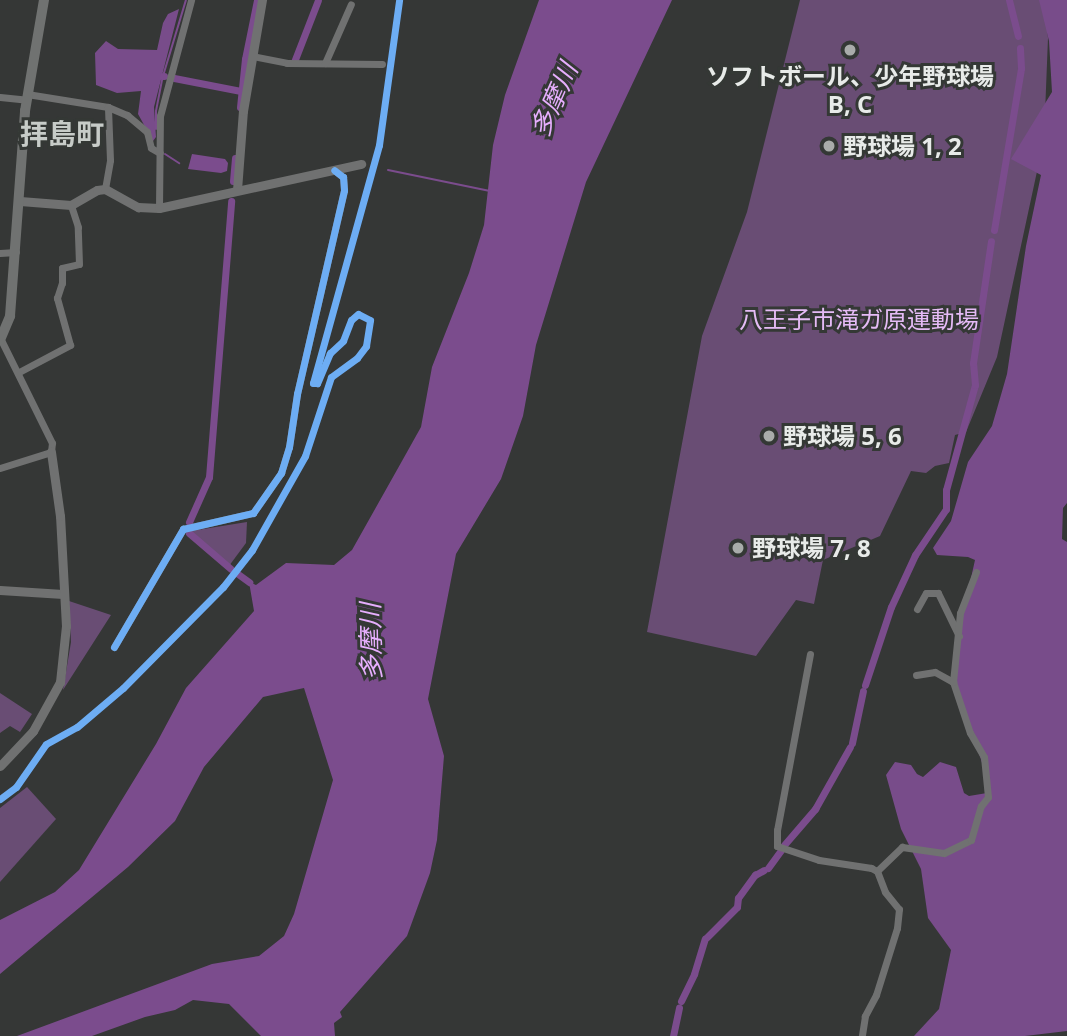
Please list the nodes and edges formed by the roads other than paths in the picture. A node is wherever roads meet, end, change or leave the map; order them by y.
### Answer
1 (44, 0) edge
2 (191, 0) edge
3 (262, 0) edge
4 (351, 5) dead end
5 (252, 56) junction
6 (325, 63) junction
7 (382, 64) dead end
8 (0, 97) edge
9 (27, 97) junction
10 (107, 107) junction
11 (160, 153) junction
12 (361, 164) dead end
13 (334, 170) junction
14 (105, 189) junction
15 (237, 190) junction
16 (20, 201) junction
17 (71, 205) junction
18 (159, 208) junction
19 (16, 252) junction
20 (0, 253) edge
21 (0, 340) edge
22 (19, 372) junction
23 (51, 452) junction
24 (0, 468) edge
25 (976, 572) dead end
26 (0, 590) edge
27 (63, 594) junction
28 (917, 609) dead end
29 (959, 636) junction
30 (114, 647) dead end
31 (810, 654) dead end
32 (916, 675) dead end
33 (953, 682) junction
34 (0, 766) edge
35 (877, 871) junction
36 (862, 1036) edge

1 - 9 main road
2 - 11 street
3 - 5 street
4 - 6 street
5 - 6 street
5 - 15 street
6 - 7 street
8 - 9 street
9 - 10 street
9 - 16 main road
10 - 11 street
10 - 14 street
11 - 18 street
12 - 13 street
13 - 15 street
13 - 30 street
14 - 17 street
14 - 18 street
15 - 18 street
16 - 17 street
16 - 19 main road
17 - 22 street
19 - 20 street
19 - 21 main road
21 - 22 street
22 - 23 street
23 - 24 street
23 - 27 street
25 - 29 street
26 - 27 street
27 - 34 street
28 - 29 street
29 - 33 street
31 - 35 street
32 - 33 street
33 - 35 street
35 - 36 street

